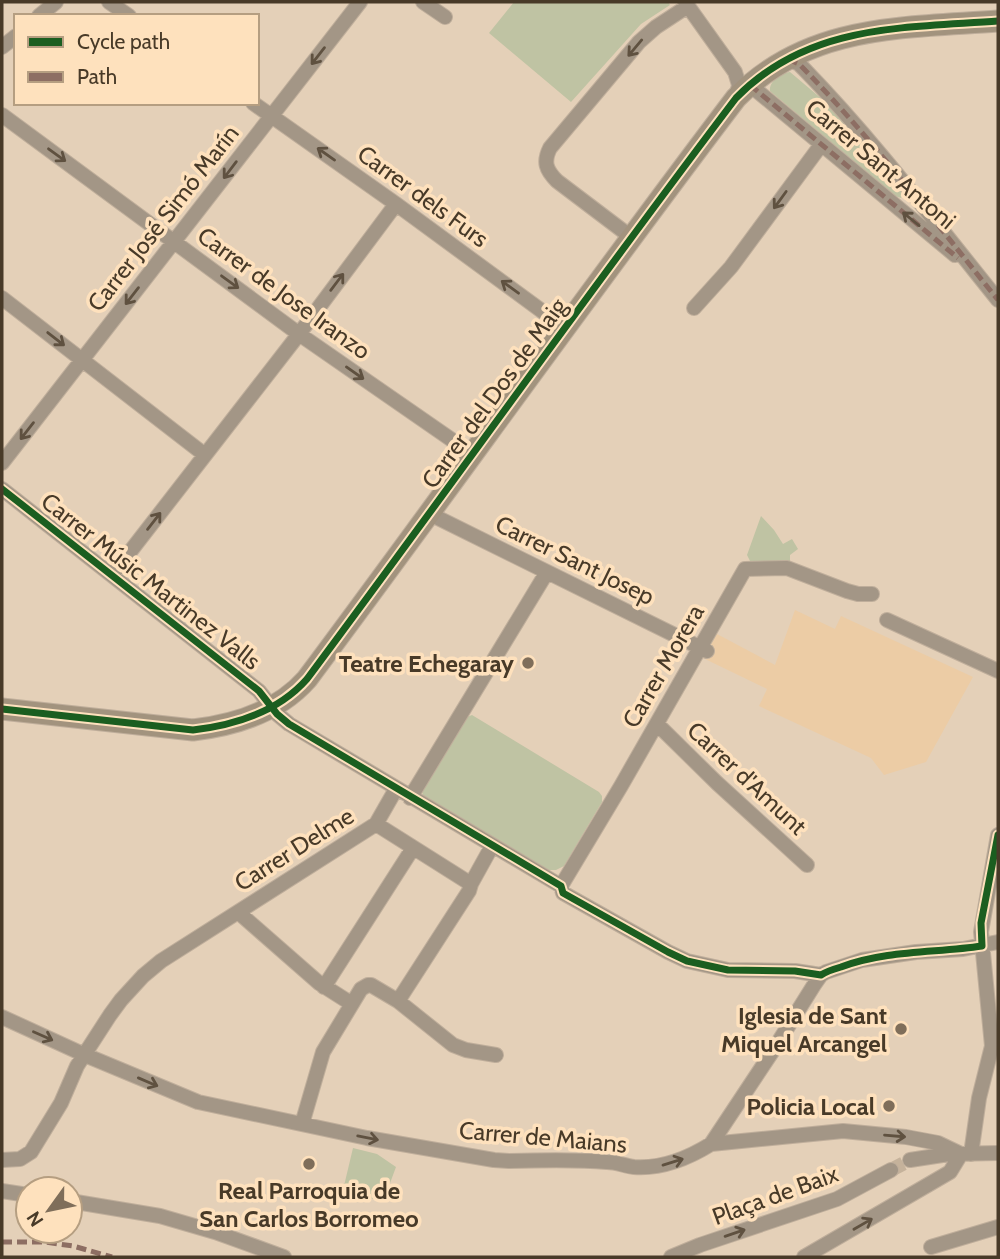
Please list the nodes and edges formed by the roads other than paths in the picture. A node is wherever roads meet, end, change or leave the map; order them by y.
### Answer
1 (56, 2) edge
2 (109, 2) edge
3 (360, 2) edge
4 (423, 2) edge
5 (686, 4) edge
6 (42, 14) edge
7 (126, 14) edge
8 (445, 17) dead end
9 (998, 21) edge
10 (788, 59) junction
11 (744, 84) junction
12 (256, 105) edge
13 (2, 115) edge
14 (271, 116) junction
15 (821, 145) junction
16 (396, 204) junction
17 (631, 237) junction
18 (175, 242) junction
19 (982, 279) junction
20 (2, 298) edge
21 (998, 300) edge
22 (694, 308) dead end
23 (565, 328) junction
24 (299, 334) junction
25 (82, 360) junction
26 (205, 455) junction
27 (467, 462) junction
28 (2, 463) edge
29 (2, 489) edge
30 (430, 514) junction
31 (547, 572) junction
32 (112, 575) junction
33 (872, 594) dead end
34 (887, 620) dead end
35 (704, 649) junction
36 (998, 670) edge
37 (272, 708) junction
38 (2, 709) edge
39 (657, 723) junction
40 (396, 789) junction
41 (410, 797) junction
42 (376, 824) junction
43 (998, 835) edge
44 (492, 846) junction
45 (413, 848) junction
46 (807, 864) dead end
47 (471, 884) junction
48 (561, 886) junction
49 (238, 912) junction
50 (998, 942) edge
51 (982, 946) junction
52 (821, 975) junction
53 (324, 987) junction
54 (398, 1001) junction
55 (352, 1004) junction
56 (2, 1017) edge
57 (995, 1037) edge
58 (85, 1055) junction
59 (496, 1055) dead end
60 (302, 1124) junction
61 (711, 1144) junction
62 (998, 1153) edge
63 (966, 1154) junction
64 (2, 1160) edge
65 (910, 1160) tunnel mouth
66 (891, 1170) tunnel mouth
67 (84, 1203) edge
68 (998, 1227) edge
69 (931, 1247) dead end
70 (284, 1257) edge
71 (671, 1257) edge
72 (804, 1257) edge

1 - 6 street
2 - 7 street
3 -> 14 street, Carrer José Simó Marín
4 - 8 street
5 - 11 street, Carrer Sant Antoni
5 -> 17 street
9 - 10 street, Carrer del Dos de Maig
10 - 11 street, Carrer del Dos de Maig
10 - 19 street, Carrer Sant Antoni
11 - 15 street, Carrer Sant Antoni
11 - 17 street, Carrer del Dos de Maig
12 - 14 street, Carrer dels Furs
13 -> 18 street, Carrer de Jose Iranzo
16 -> 14 street, Carrer dels Furs
14 -> 18 street, Carrer José Simó Marín
19 -> 15 street, Carrer Sant Antoni
15 -> 22 street
23 -> 16 street, Carrer dels Furs
24 -> 16 street
17 - 23 street, Carrer del Dos de Maig
18 -> 24 street, Carrer de Jose Iranzo
18 -> 25 street, Carrer José Simó Marín
19 - 21 street, Carrer Sant Antoni
20 -> 25 street
23 - 27 street, Carrer del Dos de Maig
24 - 26 street
24 -> 27 street, Carrer de Jose Iranzo
25 - 26 street
25 -> 28 street, Carrer José Simó Marín
32 -> 26 street
27 - 30 street, Carrer del Dos de Maig
29 - 32 street, Carrer Músic Martinez Valls
30 - 31 street, Carrer Sant Josep
30 - 37 street, Carrer del Dos de Maig
31 - 35 street, Carrer Sant Josep
31 - 41 street
32 - 37 street, Carrer Músic Martinez Valls
33 - 35 street, Carrer Morera
34 - 36 street
35 - 39 street, Carrer Morera
37 - 38 street, Carrer del Dos de Maig
37 - 40 street, Carrer Músic Martinez Valls
39 - 46 street, Carrer d'Amunt
39 - 48 street, Carrer Morera
40 - 41 street, Carrer Músic Martinez Valls
40 - 42 street, Carrer Delme
41 - 44 street, Carrer Músic Martinez Valls
42 - 45 street
42 - 49 street, Carrer Delme
43 - 51 street
44 - 47 street
44 - 48 street, Carrer Músic Martinez Valls
45 - 47 street
45 - 53 street
47 - 54 street
48 - 52 street, Carrer Músic Martinez Valls
49 - 53 street, Carrer Delme
49 - 58 street, Carrer Delme
50 - 51 street
51 - 52 street
51 - 57 street
52 - 61 street
53 - 55 street, Carrer Delme
54 - 55 street
54 - 59 street
55 - 60 street
56 -> 58 street, Carrer de Maians
57 - 63 street
58 -> 60 street, Carrer de Maians
58 - 64 street, Carrer Delme
60 -> 61 street, Carrer de Maians
61 -> 63 street, Carrer de Maians
62 - 63 street
63 - 65 street
72 -> 63 street
71 -> 66 street, Plaça de Baix
67 - 70 street
68 - 69 street

